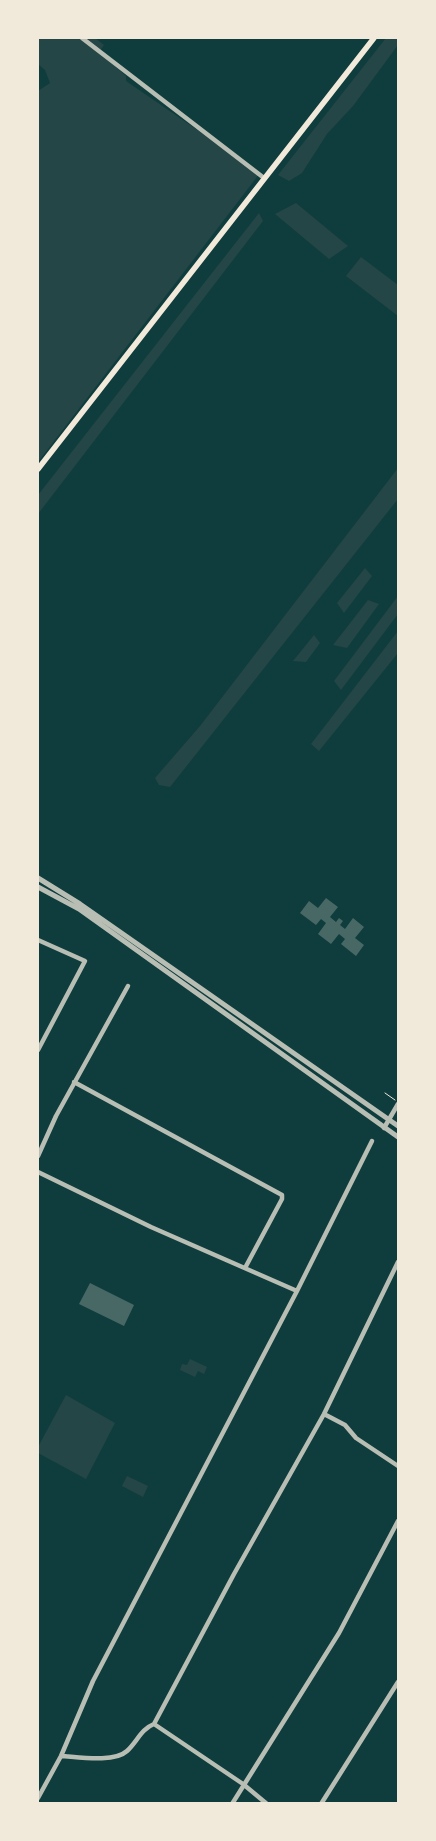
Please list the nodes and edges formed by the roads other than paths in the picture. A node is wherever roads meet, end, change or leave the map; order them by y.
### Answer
1 (82, 38) edge
2 (374, 38) edge
3 (264, 178) junction
4 (38, 469) edge
5 (38, 878) edge
6 (38, 887) edge
7 (40, 941) edge
8 (38, 946) edge
9 (128, 986) dead end
10 (38, 1050) edge
11 (74, 1082) junction
12 (398, 1103) edge
13 (389, 1120) junction
14 (398, 1126) edge
15 (384, 1128) junction
16 (398, 1137) edge
17 (372, 1141) dead end
18 (38, 1156) edge
19 (38, 1172) edge
20 (398, 1262) edge
21 (245, 1268) junction
22 (297, 1291) junction
23 (324, 1414) junction
24 (398, 1466) edge
25 (398, 1521) edge
26 (398, 1682) edge
27 (154, 1724) junction
28 (61, 1756) junction
29 (243, 1784) junction
30 (38, 1798) edge
31 (232, 1804) edge
32 (267, 1804) edge
33 (321, 1804) edge

1 - 3 street
2 - 3 main road
3 - 4 main road
5 - 13 street
6 - 15 street
7 - 8 street
7 - 10 street
9 - 11 street
11 - 18 street
11 - 21 street
12 - 13 street
13 - 14 street
13 - 15 street
15 - 16 street
17 - 22 street
19 - 21 street
20 - 23 street
21 - 22 street
22 - 28 street
23 - 24 street
23 - 27 street
25 - 29 street
26 - 33 street
27 - 28 street
27 - 29 street
28 - 30 street
29 - 31 street
29 - 32 street

